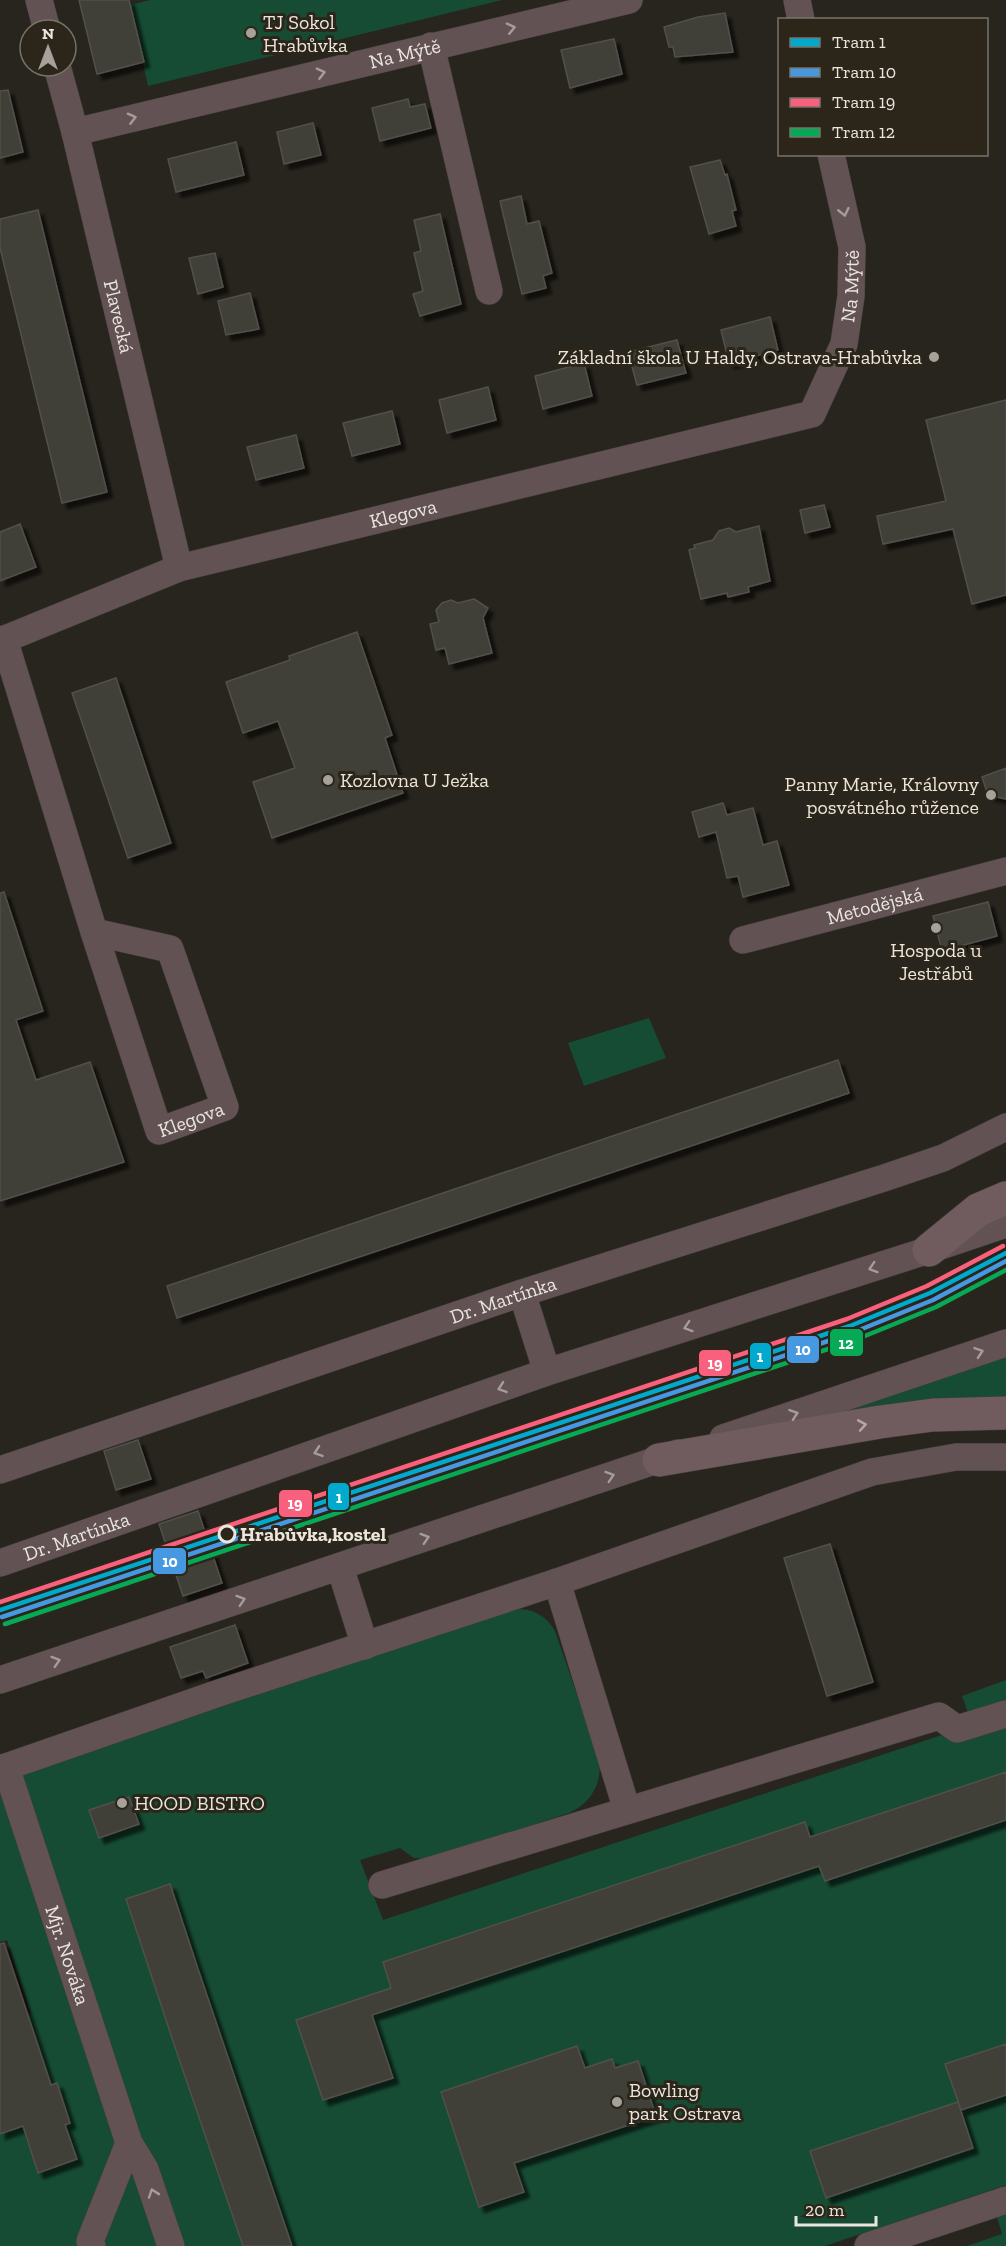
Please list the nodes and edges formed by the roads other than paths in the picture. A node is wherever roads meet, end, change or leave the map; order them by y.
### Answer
1 (39, 0) edge
2 (630, 0) edge
3 (797, 0) edge
4 (44, 18) edge
5 (801, 18) edge
6 (431, 46) junction
7 (60, 78) edge
8 (75, 132) junction
9 (831, 156) edge
10 (489, 291) dead end
11 (812, 414) joint
12 (179, 567) junction
13 (2, 640) edge
14 (1006, 871) edge
15 (94, 932) junction
16 (743, 940) dead end
17 (1006, 1127) edge
18 (1006, 1198) edge
19 (1006, 1224) edge
20 (929, 1250) junction
21 (522, 1293) junction
22 (1006, 1343) edge
23 (548, 1372) junction
24 (1006, 1413) edge
25 (1006, 1457) edge
26 (659, 1460) junction
27 (0, 1470) edge
28 (0, 1563) edge
29 (340, 1567) junction
30 (556, 1582) junction
31 (365, 1646) junction
32 (0, 1680) edge
33 (1006, 1713) edge
34 (3, 1768) edge
35 (627, 1810) junction
36 (382, 1885) dead end
37 (129, 2143) junction
38 (1006, 2200) edge
39 (92, 2246) edge
40 (171, 2246) edge
41 (868, 2246) edge

1 - 4 street
6 -> 2 street, Na Mýtě
3 - 5 street
8 -> 6 street, Na Mýtě
6 - 10 street
7 - 8 street, Plavecká
8 - 12 street, Plavecká
9 -> 11 street, Na Mýtě
11 - 12 street, Klegova
12 - 13 street, Klegova
13 - 15 street, Klegova
14 - 16 street, Metodějská
15 - 15 street, Klegova
17 - 21 street, Dr. Martínka
18 - 20 highway
19 - 20 street, Dr. Martínka
20 -> 23 street, Dr. Martínka
21 - 23 street
21 - 27 street, Dr. Martínka
26 -> 22 street
23 -> 28 street, Dr. Martínka
26 -> 24 highway
25 - 30 street
29 -> 26 street
29 - 31 street
32 -> 29 street
30 - 31 street
30 - 35 street
31 - 34 street
33 - 35 street
34 - 37 street, Mjr. Nováka
35 - 36 street
37 - 39 street
40 -> 37 street, Mjr. Nováka
38 - 41 street

